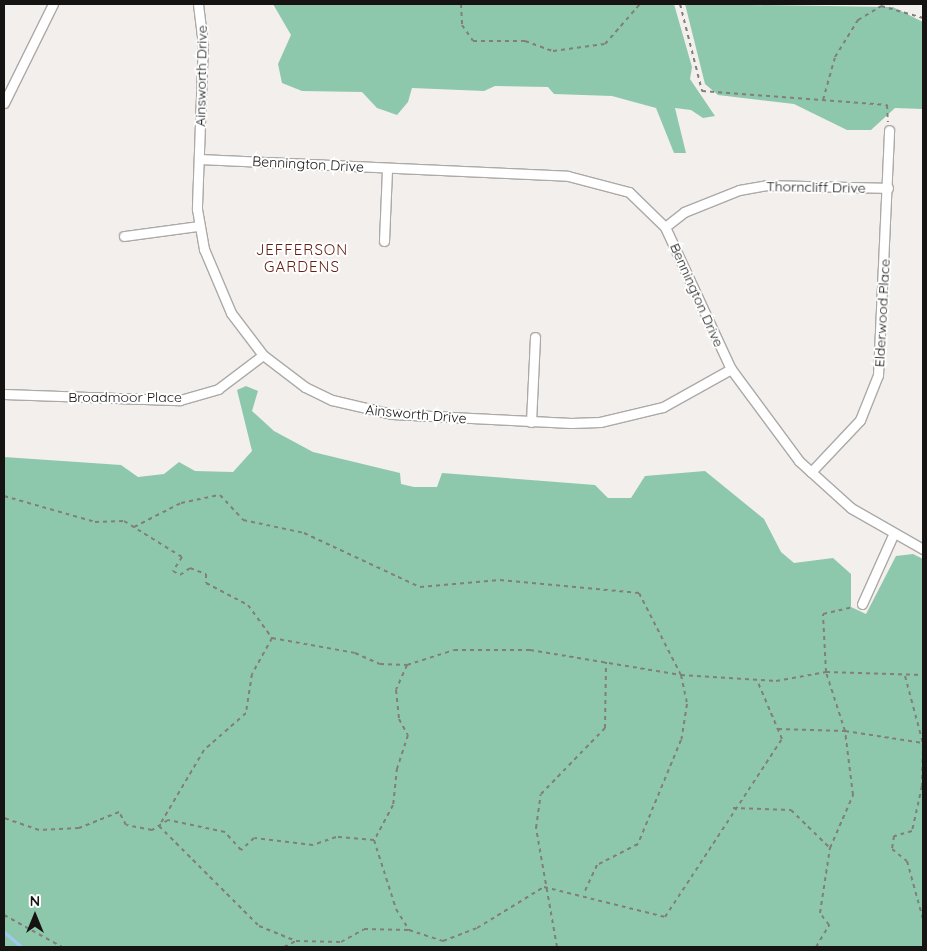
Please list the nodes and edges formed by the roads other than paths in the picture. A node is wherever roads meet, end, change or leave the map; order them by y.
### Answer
1 (53, 4) edge
2 (198, 4) edge
3 (4, 103) edge
4 (889, 130) road end
5 (199, 159) junction
6 (387, 169) junction
7 (888, 188) junction
8 (198, 226) junction
9 (665, 227) junction
10 (124, 236) dead end
11 (384, 241) dead end
12 (535, 336) dead end
13 (264, 355) junction
14 (731, 369) junction
15 (4, 394) edge
16 (531, 422) junction
17 (811, 472) junction
18 (893, 535) junction
19 (923, 548) edge
20 (862, 604) road end

1 - 3 street
2 - 5 street, Ainsworth Drive
4 - 7 street, Elderwood Place
5 - 6 street, Bennington Drive
5 - 8 street, Ainsworth Drive
6 - 9 street, Bennington Drive
6 - 11 street
7 - 9 street, Thorncliff Drive
7 - 17 street, Elderwood Place
8 - 10 street
8 - 13 street, Ainsworth Drive
9 - 14 street, Bennington Drive
12 - 16 street
13 - 15 street, Broadmoor Place
13 - 16 street, Ainsworth Drive
14 - 16 street, Ainsworth Drive
14 - 17 street, Bennington Drive
17 - 18 street, Bennington Drive
18 - 19 street, Bennington Drive
18 - 20 street

